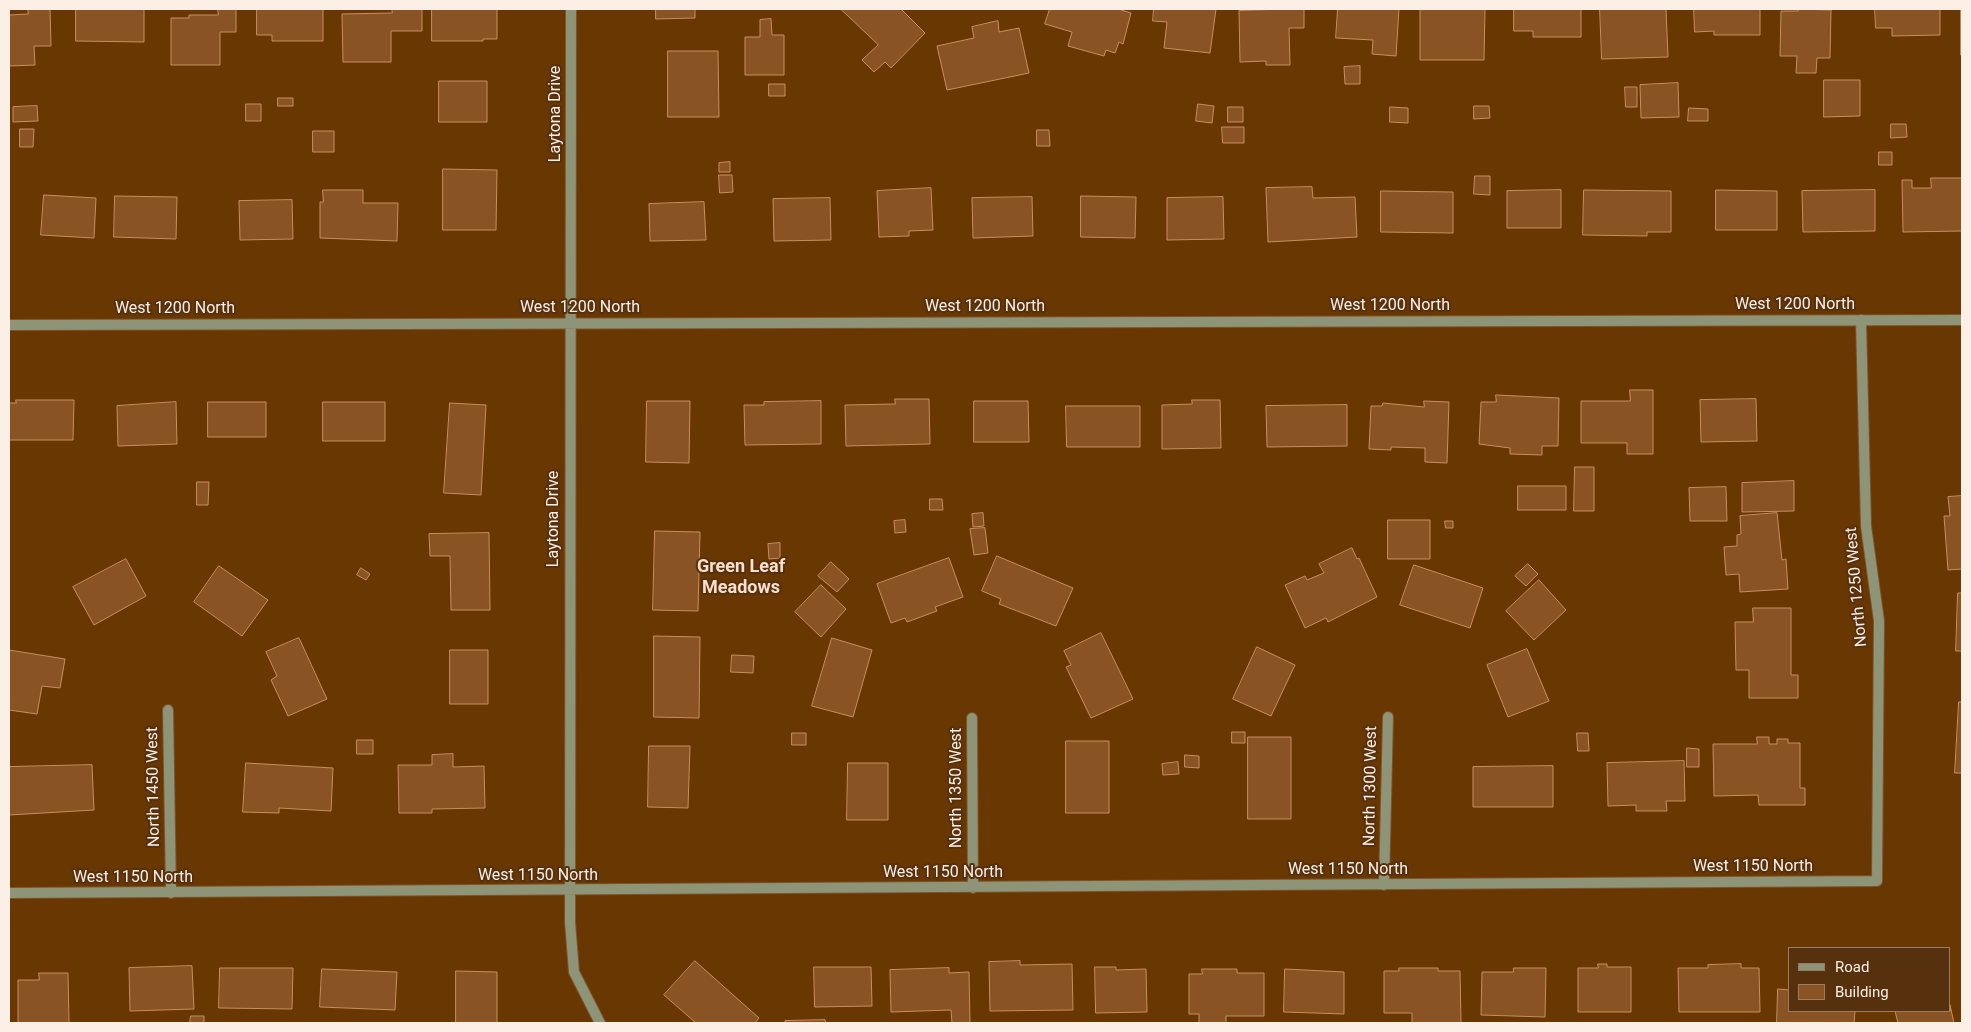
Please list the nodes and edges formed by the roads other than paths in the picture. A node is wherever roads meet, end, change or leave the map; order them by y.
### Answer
1 (571, 9) edge
2 (1861, 320) junction
3 (1962, 320) edge
4 (571, 324) junction
5 (9, 325) edge
6 (168, 710) dead end
7 (1388, 717) dead end
8 (972, 718) dead end
9 (1877, 881) joint
10 (1384, 885) junction
11 (973, 888) junction
12 (570, 890) junction
13 (9, 893) edge
14 (171, 893) junction
15 (600, 1023) edge

1 - 4 street, Laytona Drive
2 - 3 street, West 1200 North
2 - 4 street, West 1200 North
2 - 9 street, North 1250 West
4 - 5 street, West 1200 North
4 - 12 street, Laytona Drive
6 - 14 street, North 1450 West
7 - 10 street, North 1300 West
8 - 11 street, North 1350 West
9 - 10 street, West 1150 North
10 - 11 street, West 1150 North
11 - 12 street, West 1150 North
12 - 14 street, West 1150 North
12 - 15 street, Laytona Drive
13 - 14 street, West 1150 North

